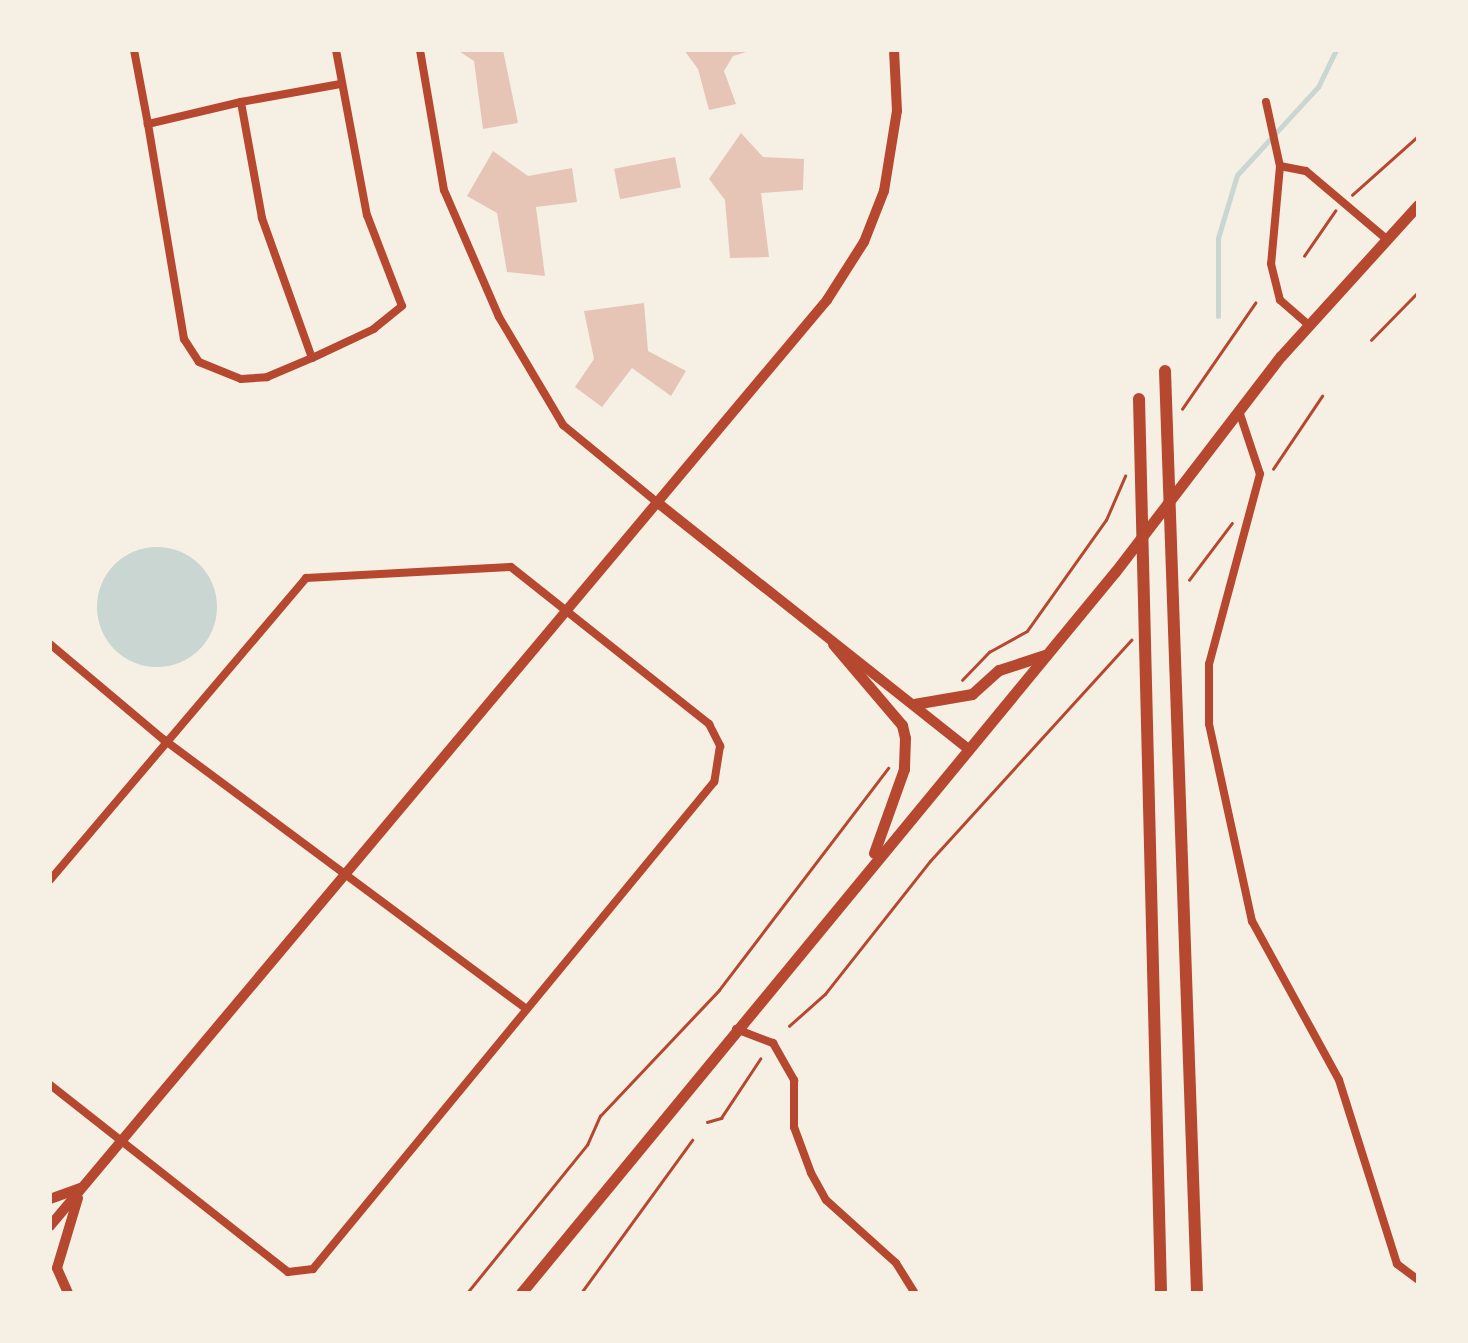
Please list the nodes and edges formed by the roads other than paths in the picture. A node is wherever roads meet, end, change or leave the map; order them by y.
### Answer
1 (134, 50) edge
2 (336, 50) edge
3 (420, 50) edge
4 (894, 50) edge
5 (340, 84) junction
6 (242, 102) junction
7 (1266, 102) dead end
8 (148, 124) junction
9 (1280, 166) junction
10 (1418, 205) edge
11 (1384, 237) junction
12 (1309, 325) junction
13 (312, 358) junction
14 (1165, 371) dead end
15 (1139, 399) dead end
16 (1239, 411) junction
17 (658, 504) junction
18 (567, 610) junction
19 (50, 644) edge
20 (833, 644) junction
21 (1049, 654) junction
22 (914, 704) junction
23 (164, 739) junction
24 (967, 748) junction
25 (871, 862) junction
26 (342, 876) junction
27 (50, 880) edge
28 (527, 1010) junction
29 (736, 1029) junction
30 (50, 1085) edge
31 (122, 1140) junction
32 (82, 1188) junction
33 (50, 1199) edge
34 (50, 1226) edge
35 (1418, 1280) edge
36 (68, 1293) edge
37 (521, 1293) edge
38 (915, 1293) edge
39 (1160, 1293) edge
40 (1196, 1293) edge

1 - 8 street
2 - 5 street
3 - 17 street
4 - 17 street
5 - 6 street
5 - 13 street
6 - 8 street
6 - 13 street
7 - 9 street
8 - 13 street
9 - 11 street
9 - 12 street
10 - 11 main road
11 - 12 main road
12 - 16 main road
14 - 40 highway
15 - 39 highway
16 - 21 main road
16 - 35 street
17 - 18 street
17 - 20 street
18 - 23 street
18 - 26 street
18 - 28 street
19 - 23 street
20 - 22 street
20 - 25 main road
21 - 22 main road
21 - 24 main road
22 - 24 street
23 - 26 street
23 - 27 street
24 - 25 main road
25 - 29 main road
26 - 28 street
26 - 31 street
28 - 31 street
29 - 37 main road
29 - 38 street
30 - 31 street
31 - 32 street
32 - 33 street
32 - 34 street
32 - 36 street

